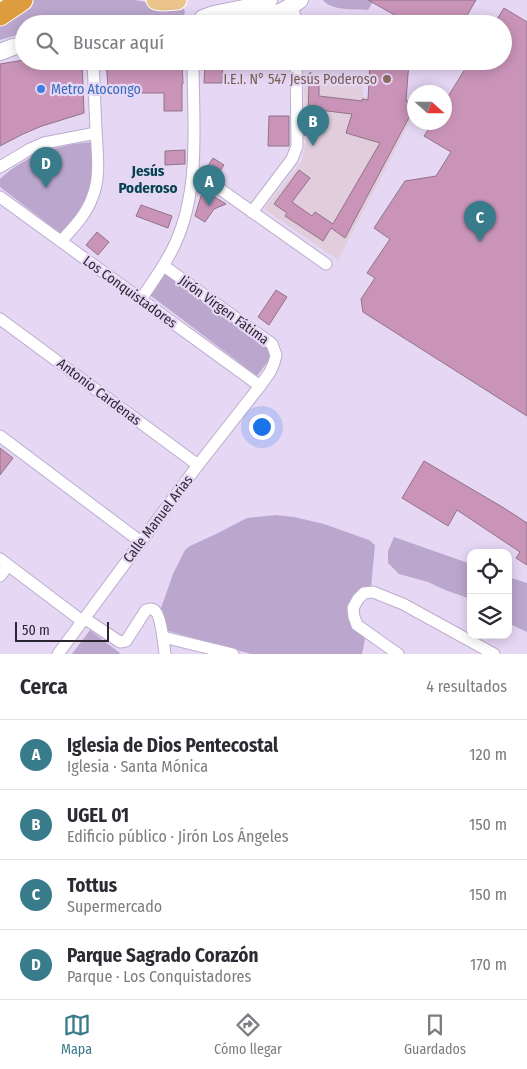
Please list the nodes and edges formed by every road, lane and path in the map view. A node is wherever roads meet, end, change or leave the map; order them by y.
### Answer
1 (22, 0) edge
2 (156, 0) edge
3 (177, 0) edge
4 (269, 0) edge
5 (295, 3) edge
6 (0, 15) edge
7 (213, 15) edge
8 (274, 15) edge
9 (15, 47) edge
10 (0, 52) edge
11 (93, 70) edge
12 (193, 70) edge
13 (296, 70) edge
14 (96, 133) junction
15 (0, 167) edge
16 (193, 170) junction
17 (0, 197) edge
18 (252, 212) junction
19 (61, 241) junction
20 (326, 264) dead end
21 (164, 266) junction
22 (141, 299) junction
23 (0, 319) edge
24 (260, 386) junction
25 (0, 436) edge
26 (198, 465) junction
27 (141, 542) junction
28 (4, 562) edge
29 (0, 576) edge
30 (83, 620) junction
31 (163, 637) junction
32 (58, 654) edge
33 (165, 654) edge
34 (233, 654) edge
35 (398, 654) edge
36 (494, 654) edge

1 - 6 highway
2 - 3 main road
4 - 7 street
5 - 8 street
9 - 10 street
11 - 14 street
12 - 16 street
13 - 18 street
14 - 15 street
14 - 19 street
16 - 18 street
16 - 21 street
17 - 19 street, Los Conquistadores
18 - 20 street
19 - 22 street, Los Conquistadores
21 - 22 street
21 - 24 street, Jirón Virgen Fátima
22 - 24 street, Los Conquistadores
23 - 26 street, Antonio Cardenas
24 - 26 street, Calle Manuel Arias
25 - 27 street
26 - 27 street, Calle Manuel Arias
27 - 30 street, Calle Manuel Arias
28 - 29 street
28 - 30 street
30 - 31 street
30 - 32 street, Calle Manuel Arias
31 - 33 street
31 - 34 street
35 - 36 street

